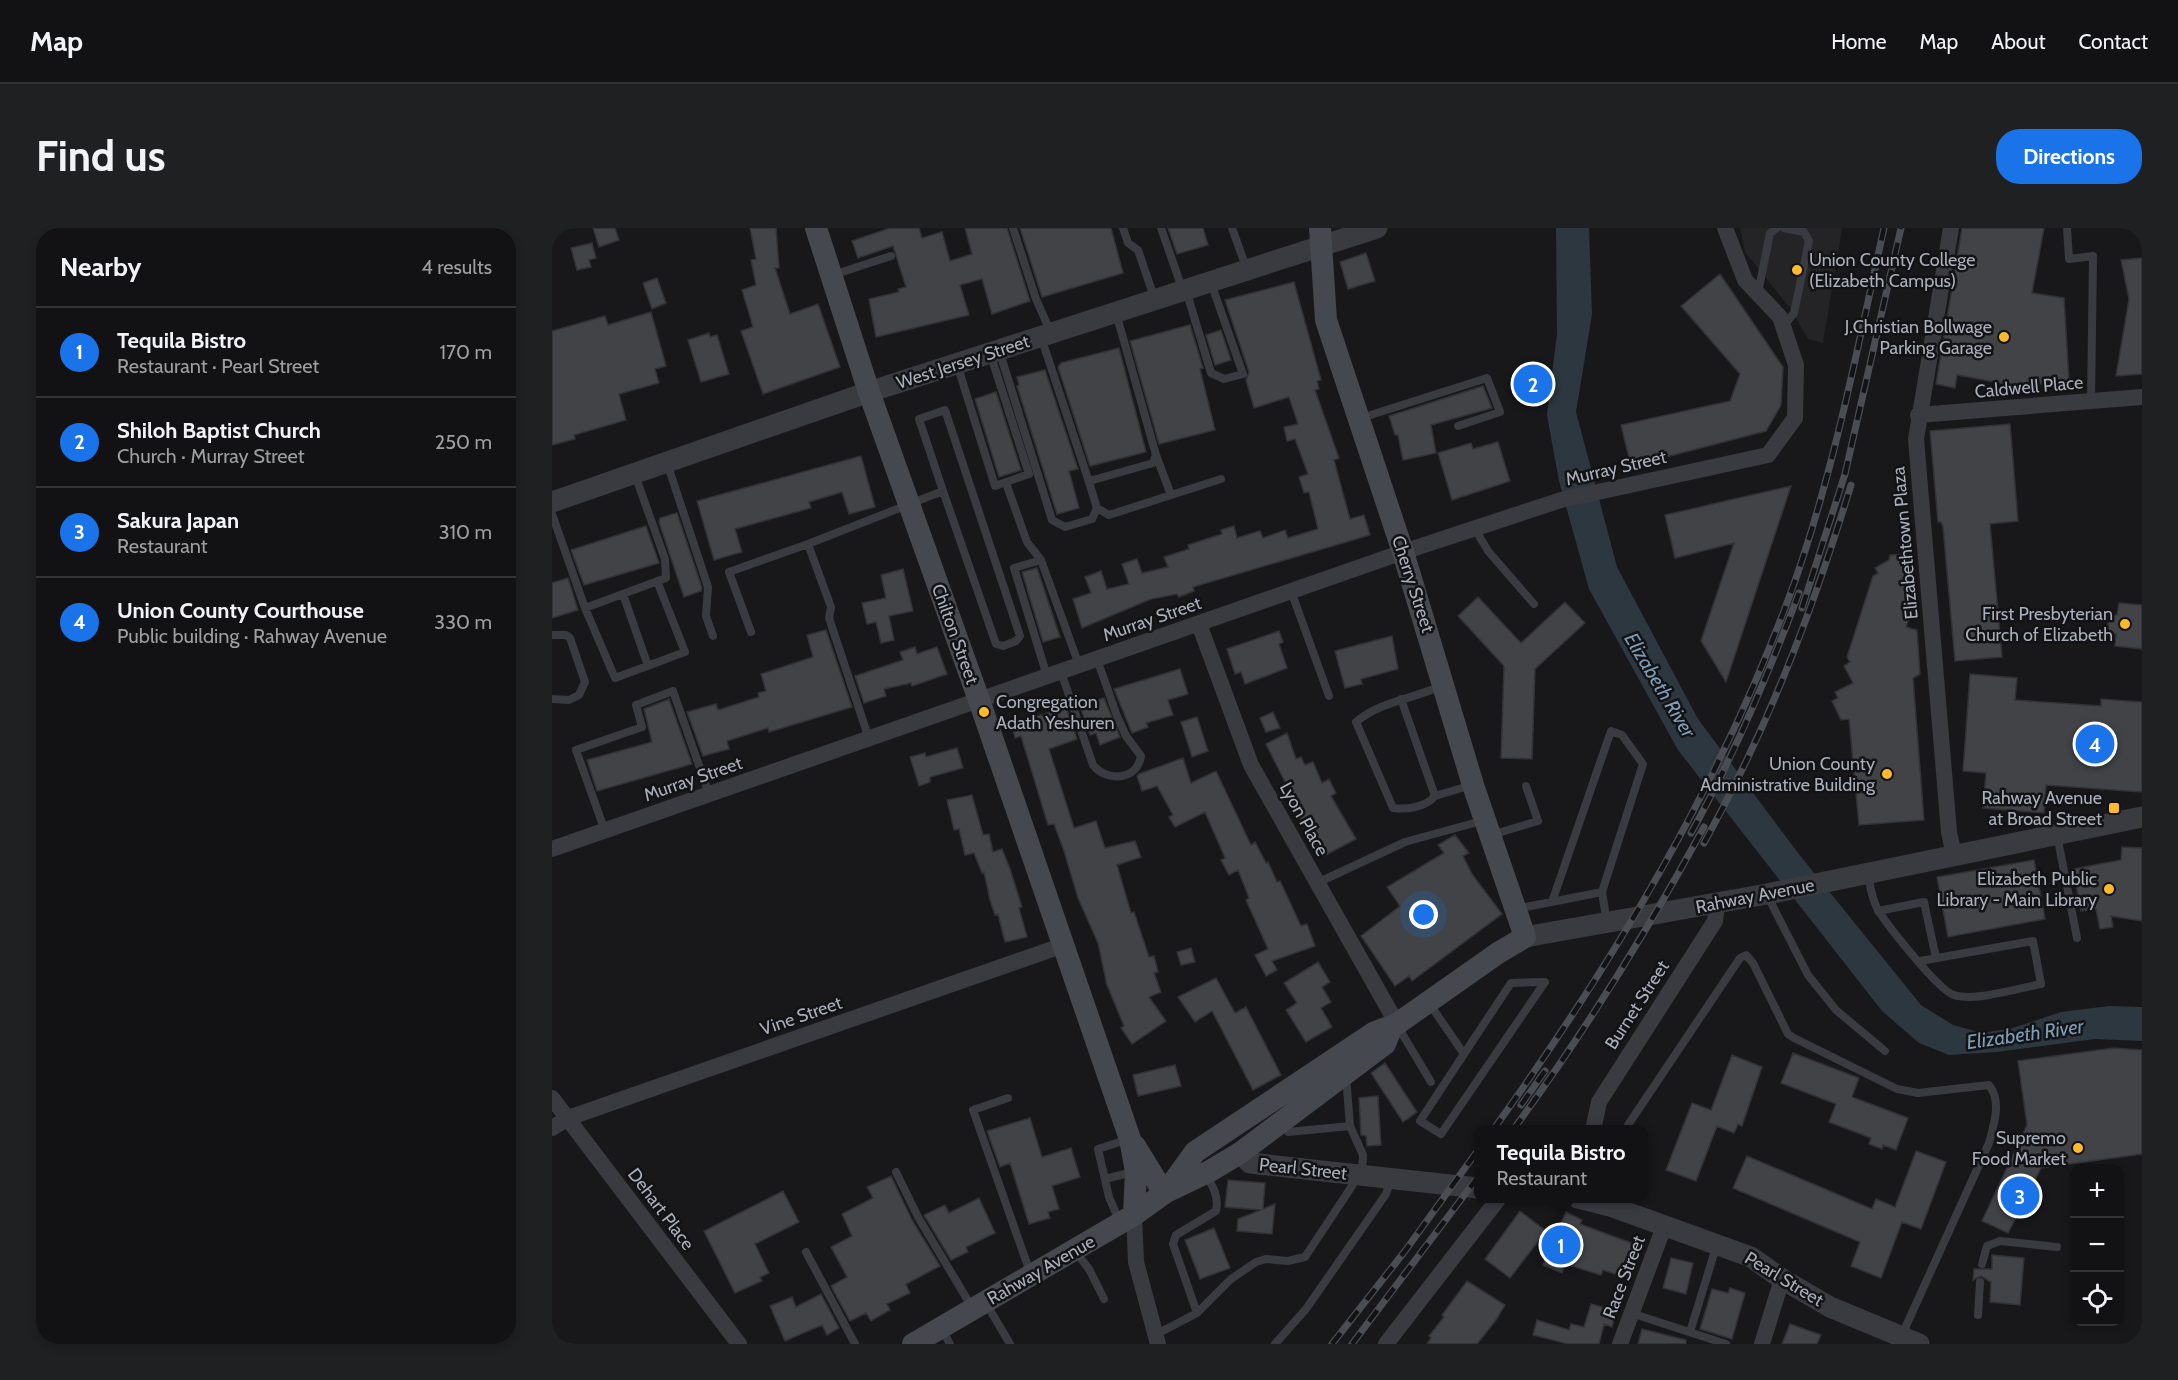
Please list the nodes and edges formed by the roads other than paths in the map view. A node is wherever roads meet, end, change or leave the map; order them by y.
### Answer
1 (816, 228) edge
2 (1013, 228) edge
3 (1123, 228) edge
4 (1161, 228) edge
5 (1232, 228) edge
6 (1377, 228) edge
7 (1725, 228) edge
8 (1777, 228) edge
9 (1784, 228) edge
10 (1951, 228) edge
11 (2067, 228) edge
12 (1321, 238) edge
13 (891, 256) dead end
14 (1247, 271) junction
15 (833, 275) junction
16 (1211, 282) junction
17 (1184, 291) junction
18 (1758, 294) junction
19 (1155, 300) junction
20 (1116, 313) junction
21 (1783, 327) junction
22 (1046, 335) junction
23 (994, 352) junction
24 (956, 364) junction
25 (869, 392) junction
26 (2142, 397) edge
27 (2091, 402) junction
28 (1918, 415) junction
29 (1358, 419) junction
30 (1458, 426) dead end
31 (1156, 455) junction
32 (667, 462) junction
33 (634, 473) junction
34 (1088, 479) junction
35 (1221, 479) dead end
36 (1006, 483) junction
37 (943, 491) junction
38 (1171, 495) junction
39 (552, 502) edge
40 (909, 505) junction
41 (1097, 508) junction
42 (552, 514) edge
43 (1475, 529) junction
44 (808, 544) junction
45 (1403, 552) junction
46 (1041, 560) junction
47 (657, 581) junction
48 (1292, 591) junction
49 (623, 594) junction
50 (1534, 604) dead end
51 (585, 608) junction
52 (1199, 624) junction
53 (751, 633) dead end
54 (552, 635) edge
55 (713, 636) dead end
56 (1097, 659) junction
57 (1079, 665) junction
58 (648, 666) junction
59 (1054, 674) junction
60 (1444, 684) junction
61 (1329, 696) dead end
62 (552, 699) edge
63 (1401, 699) junction
64 (979, 700) junction
65 (869, 739) junction
66 (1473, 785) junction
67 (1526, 786) dead end
68 (709, 794) junction
69 (1435, 796) junction
70 (2142, 818) edge
71 (1488, 828) junction
72 (605, 831) junction
73 (2056, 835) junction
74 (552, 849) edge
75 (1954, 856) junction
76 (1868, 874) junction
77 (1317, 883) junction
78 (1602, 892) junction
79 (1767, 894) junction
80 (1552, 902) junction
81 (1717, 904) junction
82 (1516, 909) junction
83 (1878, 910) junction
84 (1607, 923) junction
85 (1525, 937) junction
86 (2077, 938) dead end
87 (1064, 945) junction
88 (1936, 958) junction
89 (1920, 961) junction
90 (1429, 1002) junction
91 (1395, 1026) junction
92 (1885, 1051) dead end
93 (1464, 1054) junction
94 (1346, 1072) junction
95 (1431, 1082) dead end
96 (1291, 1087) junction
97 (552, 1098) edge
98 (1008, 1098) dead end
99 (568, 1118) junction
100 (1279, 1123) junction
101 (1594, 1125) edge
102 (1628, 1125) edge
103 (1350, 1126) junction
104 (552, 1128) edge
105 (1130, 1140) junction
106 (1240, 1153) junction
107 (1136, 1171) junction
108 (896, 1172) dead end
109 (1205, 1174) junction
110 (1358, 1175) junction
111 (1391, 1178) junction
112 (1105, 1179) junction
113 (1474, 1187) edge
114 (1166, 1192) junction
115 (1495, 1203) edge
116 (1612, 1203) edge
117 (1127, 1219) junction
118 (1665, 1224) junction
119 (1717, 1244) junction
120 (2057, 1247) dead end
121 (1074, 1250) junction
122 (806, 1252) dead end
123 (1982, 1264) dead end
124 (1031, 1275) junction
125 (1782, 1279) junction
126 (1980, 1282) dead end
127 (1104, 1299) dead end
128 (979, 1305) junction
129 (1197, 1313) junction
130 (1631, 1313) junction
131 (1978, 1315) dead end
132 (1690, 1332) junction
133 (946, 1336) edge
134 (1156, 1340) edge
135 (919, 1342) edge
136 (1913, 1342) edge
137 (739, 1344) edge
138 (855, 1344) edge
139 (1010, 1344) edge
140 (1275, 1344) edge
141 (1386, 1344) edge
142 (1620, 1344) edge
143 (1726, 1344) edge
144 (1762, 1344) edge

1 - 15 main road, Chilton Street
2 - 22 lane
3 - 19 lane
4 - 17 lane
5 - 14 lane
6 - 12 street, West Jersey Street
7 - 18 street
8 - 18 lane
9 - 21 lane
10 - 28 street, Elizabethtown Plaza
11 - 27 lane
12 - 14 street, West Jersey Street
12 - 29 main road, Cherry Street
13 - 15 lane
14 - 16 street, West Jersey Street
15 - 25 main road, Chilton Street
16 - 17 street, West Jersey Street
16 - 17 lane
17 - 19 street, West Jersey Street
18 - 21 street
19 - 20 street, West Jersey Street
20 - 22 street, West Jersey Street
20 - 31 lane
21 - 43 street, Murray Street
22 - 23 street, West Jersey Street
22 - 34 lane
23 - 24 street, West Jersey Street
23 - 36 lane
23 - 41 lane
24 - 25 street, West Jersey Street
24 - 36 lane
25 - 32 street, West Jersey Street
25 - 40 main road, Chilton Street
26 - 27 street, Caldwell Place
27 - 28 street, Caldwell Place
28 - 75 street, Elizabethtown Plaza
29 - 30 lane
29 - 45 main road, Cherry Street
31 - 34 lane
31 - 38 lane
32 - 33 street, West Jersey Street
32 - 55 lane
33 - 39 street, West Jersey Street
33 - 47 lane
34 - 41 lane
35 - 38 lane
36 - 46 lane
37 - 37 lane
37 - 40 lane
38 - 41 lane
40 - 44 lane
40 - 64 main road, Chilton Street
42 - 51 lane
43 - 45 street, Murray Street
43 - 50 lane
44 - 53 lane
44 - 65 lane
45 - 48 street, Murray Street
45 - 60 main road, Cherry Street
46 - 57 lane
46 - 59 lane
47 - 49 lane
47 - 58 lane
48 - 52 street, Murray Street
48 - 61 lane
49 - 51 lane
49 - 58 lane
51 - 58 lane
52 - 56 street, Murray Street
52 - 77 street, Lyon Place
54 - 62 lane
56 - 57 street, Murray Street
56 - 59 lane
57 - 59 street, Murray Street
59 - 64 street, Murray Street
60 - 63 lane
60 - 66 main road, Cherry Street
63 - 69 lane
63 - 69 lane
64 - 65 street, Murray Street
64 - 87 main road, Chilton Street
65 - 68 street, Murray Street
66 - 69 lane
66 - 71 main road, Cherry Street
67 - 71 lane
68 - 72 street, Murray Street
68 - 72 lane
70 - 73 street, Rahway Avenue
71 - 77 lane
71 - 82 main road, Cherry Street
72 - 74 street, Murray Street
73 - 75 street, Rahway Avenue
73 - 86 lane
75 - 76 street, Rahway Avenue
76 - 79 street, Rahway Avenue
76 - 83 lane
77 - 91 street, Lyon Place
78 - 80 lane
78 - 80 lane
78 - 84 lane
79 - 81 street, Rahway Avenue
79 - 92 lane
80 - 82 lane
81 - 84 street, Rahway Avenue
81 - 101 street, Burnet Street
82 - 85 main road, Cherry Street
83 - 88 lane
83 - 89 lane
84 - 85 street, Rahway Avenue
85 - 90 main road, Rahway Avenue
87 - 99 street, Vine Street
87 - 105 main road, Chilton Street
88 - 89 lane
88 - 89 lane
90 - 91 main road, Rahway Avenue
90 - 93 lane
91 - 94 main road, Rahway Avenue
91 - 95 lane
91 - 96 main road, Rahway Avenue
93 - 93 lane
94 - 100 main road, Rahway Avenue
94 - 103 lane
96 - 106 main road
96 - 114 main road, Rahway Avenue
97 - 99 street, Dehart Place
98 - 124 lane
99 - 104 street, Vine Street
99 - 137 street, Dehart Place
100 - 103 lane
100 - 106 main road, Rahway Avenue
102 - 136 lane
103 - 110 lane
105 - 107 main road, Chilton Street
105 - 112 lane
105 - 114 main road, Chilton Street
106 - 109 main road, Rahway Avenue
106 - 110 street, Pearl Street
107 - 112 lane
107 - 117 main road, Chilton Street
108 - 128 lane
109 - 114 main road, Rahway Avenue
109 - 129 lane
110 - 111 street, Pearl Street
110 - 129 lane
111 - 113 street, Pearl Street
111 - 140 lane
112 - 117 lane
114 - 117 main road, Rahway Avenue
115 - 141 street
116 - 118 street, Pearl Street
117 - 121 main road, Rahway Avenue
117 - 134 street
118 - 119 street, Pearl Street
118 - 130 street, Race Street
119 - 125 street, Pearl Street
119 - 132 lane
120 - 123 lane
121 - 124 main road, Rahway Avenue
121 - 127 lane
122 - 138 lane
124 - 128 main road, Rahway Avenue
125 - 136 street, Pearl Street
125 - 144 street
126 - 131 lane
128 - 133 main road, Rahway Avenue
128 - 139 lane
129 - 134 lane
130 - 132 lane
130 - 142 street, Race Street
132 - 143 lane
133 - 135 main road, Rahway Avenue

